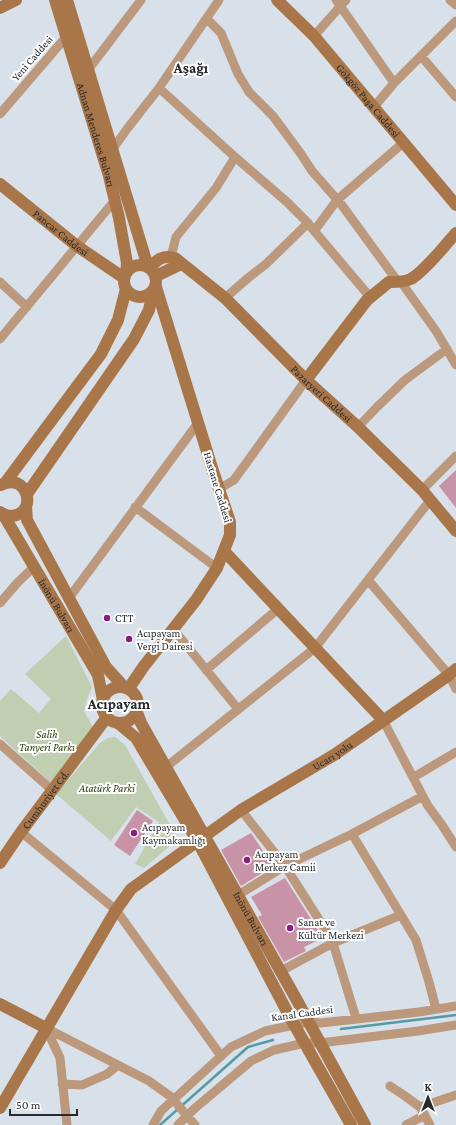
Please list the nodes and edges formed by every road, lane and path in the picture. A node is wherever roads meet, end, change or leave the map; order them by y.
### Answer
1 (16, 0) edge
2 (55, 0) edge
3 (67, 0) edge
4 (141, 0) edge
5 (219, 0) edge
6 (277, 0) edge
7 (450, 0) edge
8 (341, 2) edge
9 (456, 5) edge
10 (0, 8) edge
11 (207, 19) junction
12 (456, 21) edge
13 (314, 36) junction
14 (66, 37) junction
15 (421, 56) junction
16 (88, 70) junction
17 (394, 83) junction
18 (160, 88) junction
19 (456, 97) edge
20 (374, 107) junction
21 (0, 114) edge
22 (403, 143) junction
23 (112, 150) junction
24 (235, 157) junction
25 (0, 184) edge
26 (115, 200) junction
27 (337, 200) junction
28 (456, 205) edge
29 (308, 223) junction
30 (314, 230) junction
31 (456, 233) edge
32 (77, 246) junction
33 (170, 257) junction
34 (181, 264) junction
35 (152, 278) junction
36 (125, 280) junction
37 (0, 282) edge
38 (399, 282) junction
39 (370, 297) junction
40 (225, 298) junction
41 (27, 306) junction
42 (0, 339) edge
43 (447, 349) junction
44 (456, 365) edge
45 (306, 380) junction
46 (198, 423) junction
47 (358, 427) junction
48 (456, 456) edge
49 (3, 484) edge
50 (219, 489) junction
51 (422, 490) junction
52 (27, 494) junction
53 (431, 499) junction
54 (26, 507) junction
55 (136, 507) junction
56 (1, 513) edge
57 (456, 531) edge
58 (224, 551) junction
59 (34, 567) junction
60 (217, 568) junction
61 (368, 580) junction
62 (69, 598) junction
63 (0, 603) edge
64 (278, 608) junction
65 (174, 630) junction
66 (316, 648) junction
67 (206, 670) junction
68 (452, 672) edge
69 (126, 688) junction
70 (456, 689) edge
71 (103, 700) junction
72 (238, 709) junction
73 (137, 712) junction
74 (107, 717) junction
75 (383, 720) junction
76 (118, 723) junction
77 (0, 744) edge
78 (456, 752) edge
79 (166, 767) junction
80 (414, 777) junction
81 (53, 791) junction
82 (423, 796) junction
83 (241, 810) junction
84 (21, 832) junction
85 (352, 834) junction
86 (201, 839) junction
87 (456, 847) edge
88 (0, 863) edge
89 (285, 866) junction
90 (238, 895) junction
91 (116, 910) junction
92 (401, 915) junction
93 (333, 943) junction
94 (281, 971) junction
95 (0, 1004) edge
96 (456, 1006) edge
97 (436, 1009) junction
98 (356, 1018) junction
99 (309, 1022) junction
100 (295, 1025) junction
101 (455, 1027) edge
102 (46, 1028) junction
103 (305, 1043) junction
104 (320, 1043) junction
105 (221, 1056) junction
106 (118, 1065) junction
107 (62, 1084) junction
108 (390, 1086) dead end
109 (456, 1095) edge
110 (176, 1102) junction
111 (0, 1108) edge
112 (422, 1111) junction
113 (187, 1116) junction
114 (67, 1125) edge
115 (153, 1125) edge
116 (178, 1125) edge
117 (194, 1125) edge
118 (351, 1125) edge
119 (365, 1125) edge
120 (406, 1125) edge
121 (430, 1125) edge

1 - 10 street
2 - 14 street, Adnan Menderes Bulvarı
3 - 16 street, Adnan Menderes Bulvarı
4 - 16 street
5 - 11 street
6 - 13 street, Gökgöz Paşa Caddesi
7 - 9 street
8 - 13 street
8 - 17 street
11 - 18 street
11 - 27 street
12 - 15 street
13 - 20 street, Gökgöz Paşa Caddesi
14 - 21 street, Yeni Caddesi
14 - 26 street, Adnan Menderes Bulvarı
15 - 17 street
15 - 19 street
16 - 23 street, Adnan Menderes Bulvarı
17 - 20 street
18 - 23 street
18 - 24 street
20 - 22 street, Gökgöz Paşa Caddesi
22 - 27 street
22 - 28 street, Gökgöz Paşa Caddesi
23 - 35 street, Adnan Menderes Bulvarı
24 - 29 street
24 - 33 street
25 - 32 street, Pancar Caddesi
26 - 32 street
26 - 36 street, Adnan Menderes Bulvarı
27 - 30 street
27 - 38 street
29 - 30 street
29 - 40 street
30 - 39 street
31 - 38 street
32 - 36 street, Pancar Caddesi
32 - 41 street
33 - 34 street, Pazaryeri Caddesi
33 - 35 street
34 - 35 street
34 - 40 street, Pazaryeri Caddesi
35 - 36 street
35 - 36 street
35 - 46 street, Hastane Caddesi
35 - 52 street, Adnan Menderes Bulvarı
36 - 49 street, Adnan Menderes Bulvarı
37 - 41 street
38 - 39 street
38 - 43 street
39 - 45 street
40 - 45 street, Pazaryeri Caddesi
41 - 42 street
43 - 44 street
43 - 47 street
45 - 47 street, Pazaryeri Caddesi
45 - 50 street
46 - 50 street, Hastane Caddesi
46 - 55 street
47 - 51 street, Pazaryeri Caddesi
48 - 51 street
49 - 52 street
50 - 58 street, Hastane Caddesi
51 - 53 street, Pazaryeri Caddesi
52 - 54 street, İnönü Bulvarı
53 - 57 street, Pazaryeri Caddesi
53 - 61 street
54 - 56 street
54 - 62 street, İnönü Bulvarı
55 - 60 street
55 - 62 street
56 - 59 street, İnönü Bulvarı
58 - 60 street, Hastane Caddesi
58 - 64 street
59 - 63 street
59 - 71 street, İnönü Bulvarı
60 - 65 street, Hastane Caddesi
61 - 66 street
61 - 68 street
62 - 69 street, İnönü Bulvarı
64 - 66 street
64 - 67 street
65 - 67 street
65 - 69 street, Hastane Caddesi
66 - 72 street
66 - 75 street
67 - 72 street
68 - 70 street
68 - 75 street, Ucarı yolu
69 - 71 street
69 - 73 street
71 - 74 street
72 - 79 street
73 - 76 street
73 - 79 street, İnönü Bulvarı
74 - 76 street
74 - 81 street, Cumhuriyet Cd.
75 - 80 street
75 - 83 street, Ucarı yolu
76 - 86 street, İnönü Bulvarı
77 - 81 street
78 - 80 street
79 - 86 street, İnönü Bulvarı
80 - 82 street
81 - 84 street, Cumhuriyet Cd.
82 - 85 street
82 - 87 street
83 - 86 street, Ucarı yolu
83 - 89 street
84 - 88 street, Cumhuriyet Cd.
84 - 91 street
85 - 89 street
85 - 92 street
86 - 90 street, İnönü Bulvarı
86 - 91 street, Ucarı yolu
86 - 100 street, İnönü Bulvarı
89 - 90 street
89 - 93 street
90 - 94 street, İnönü Bulvarı
91 - 102 street, Ucarı yolu
91 - 105 street
92 - 93 street
92 - 97 street
93 - 94 street
93 - 98 street
94 - 99 street, İnönü Bulvarı
95 - 102 street
96 - 97 street, Kanal Caddesi
97 - 98 street, Kanal Caddesi
98 - 99 street, Kanal Caddesi
99 - 100 street, Kanal Caddesi
99 - 104 street, İnönü Bulvarı
100 - 103 street, İnönü Bulvarı
100 - 105 street, Kanal Caddesi
101 - 104 street
102 - 106 street
102 - 107 street
102 - 111 street, Ucarı yolu
103 - 104 street
103 - 113 street
103 - 118 street, İnönü Bulvarı
104 - 119 street, İnönü Bulvarı
105 - 110 street, Kanal Caddesi
106 - 107 street
106 - 110 street
107 - 114 street
108 - 112 street
109 - 112 street
110 - 113 street
110 - 115 street, Kanal Caddesi
112 - 120 street
112 - 121 street
113 - 116 street
113 - 117 street

